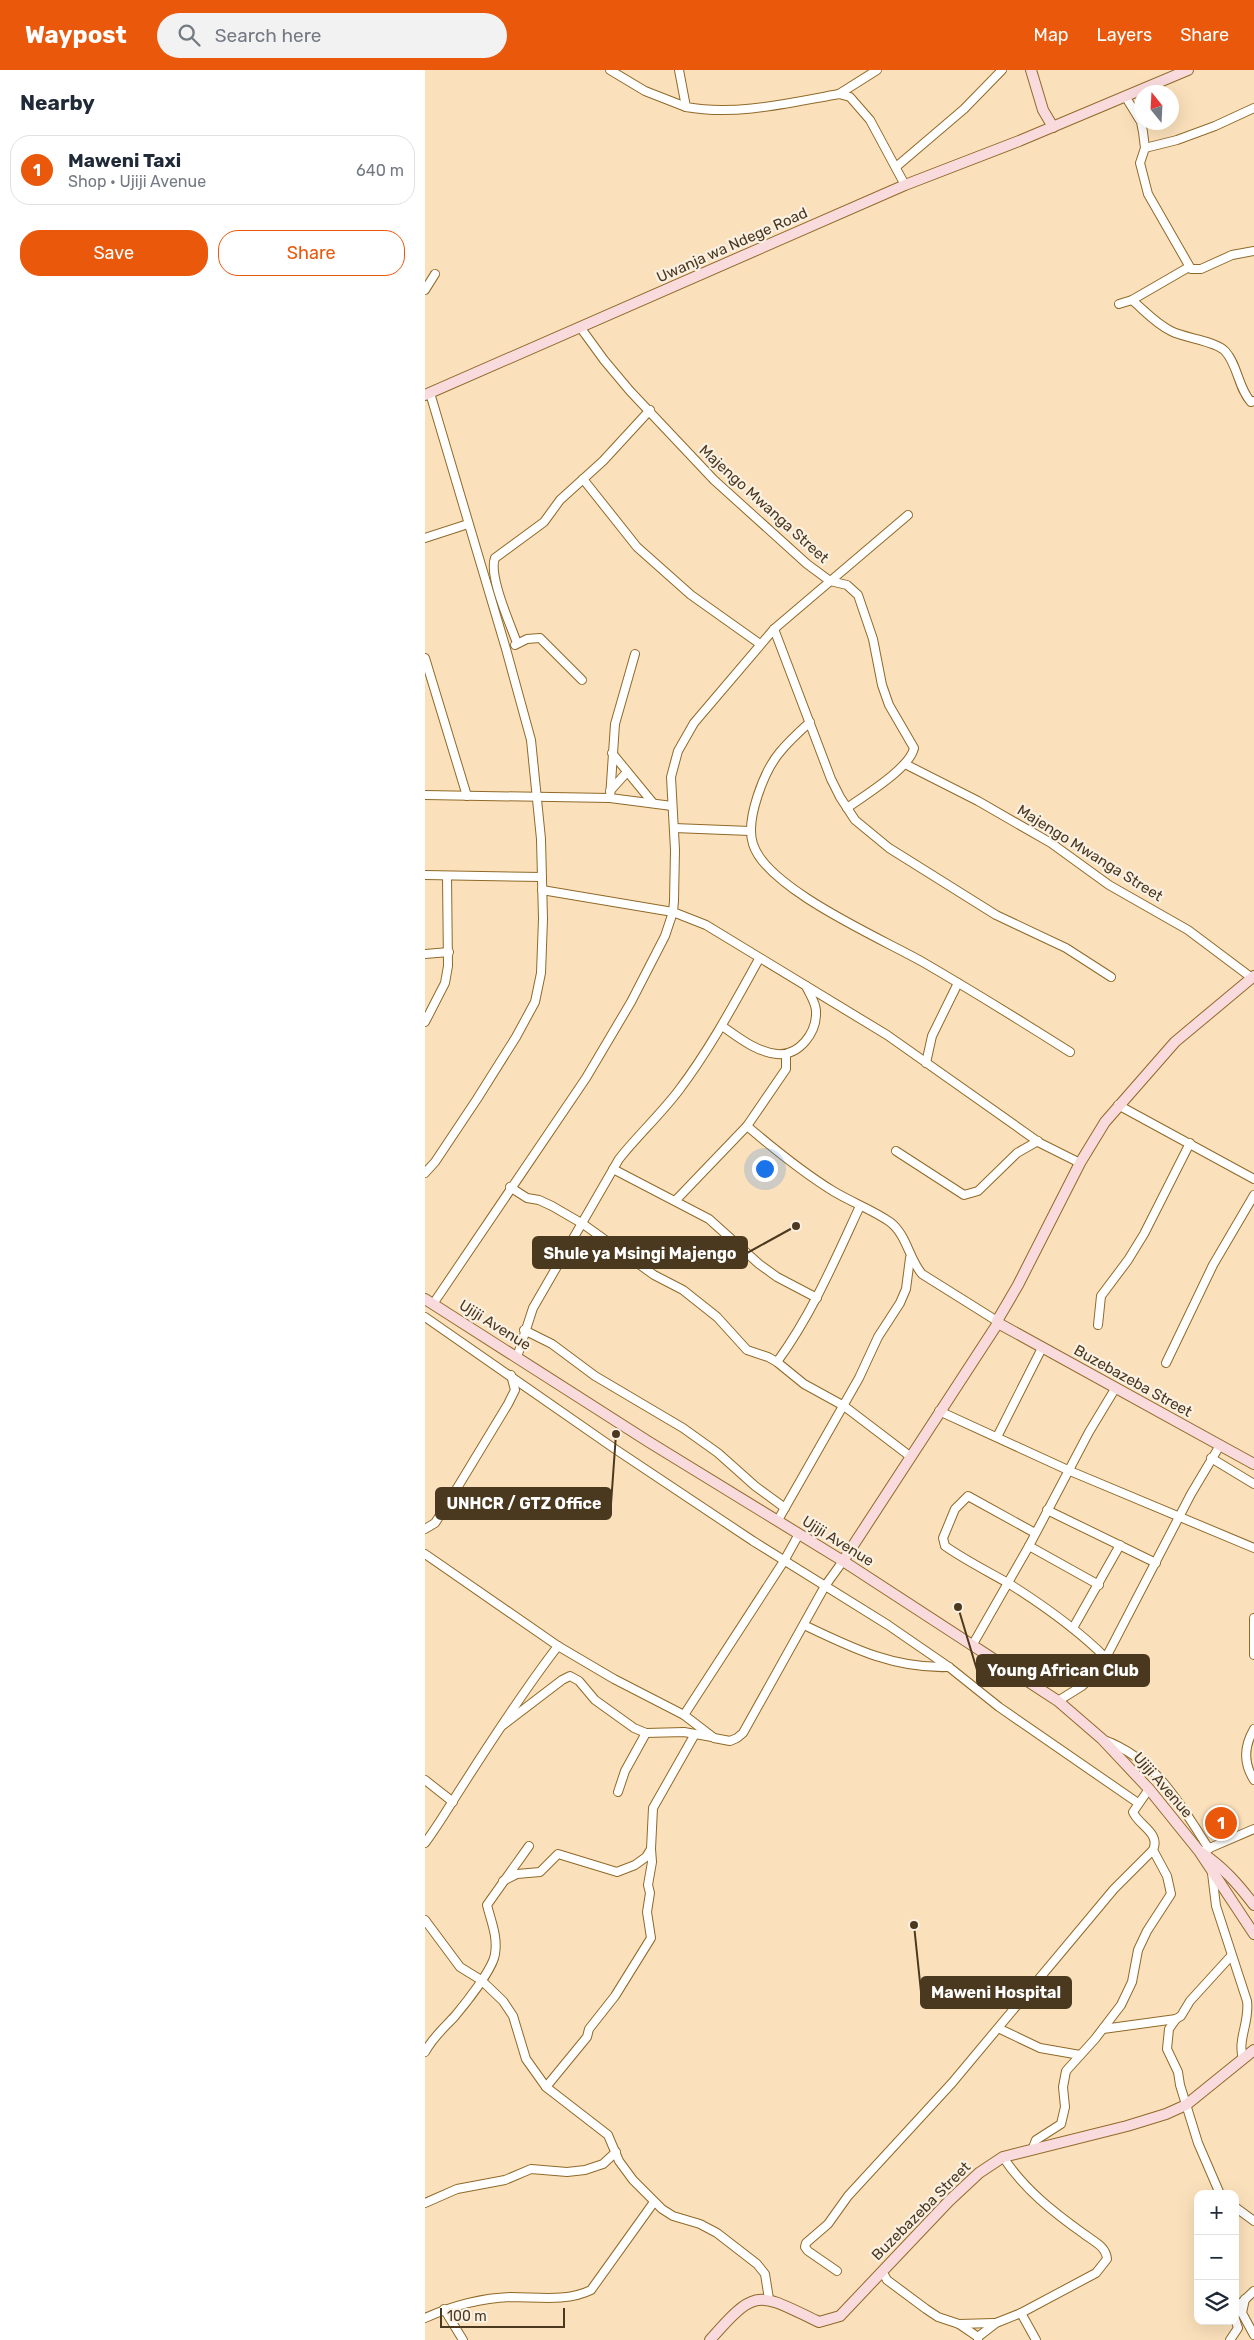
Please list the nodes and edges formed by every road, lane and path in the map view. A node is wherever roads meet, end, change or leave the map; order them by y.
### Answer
1 (610, 70) edge
2 (679, 70) edge
3 (877, 70) edge
4 (1002, 70) edge
5 (1031, 70) edge
6 (1188, 70) edge
7 (839, 94) junction
8 (1125, 96) junction
9 (686, 107) junction
10 (1254, 108) edge
11 (1053, 127) junction
12 (1145, 148) junction
13 (896, 167) junction
14 (905, 185) junction
15 (1254, 251) edge
16 (1189, 267) junction
17 (435, 274) dead end
18 (425, 290) edge
19 (1132, 300) junction
20 (1119, 304) dead end
21 (580, 327) junction
22 (428, 394) edge
23 (1254, 401) edge
24 (650, 410) junction
25 (583, 479) junction
26 (908, 515) dead end
27 (468, 524) junction
28 (425, 538) edge
29 (830, 582) junction
30 (774, 629) junction
31 (517, 643) junction
32 (760, 644) junction
33 (506, 649) junction
34 (635, 654) dead end
35 (425, 658) edge
36 (582, 680) dead end
37 (809, 722) junction
38 (612, 753) junction
39 (905, 764) junction
40 (627, 772) junction
41 (610, 794) junction
42 (425, 796) edge
43 (467, 796) junction
44 (538, 798) junction
45 (653, 803) junction
46 (672, 806) junction
47 (847, 808) junction
48 (674, 828) junction
49 (750, 831) junction
50 (425, 875) edge
51 (447, 876) junction
52 (542, 877) junction
53 (542, 890) junction
54 (673, 912) junction
55 (449, 952) junction
56 (425, 954) edge
57 (759, 959) junction
58 (1111, 977) dead end
59 (1253, 977) edge
60 (958, 983) junction
61 (806, 986) junction
62 (425, 1022) edge
63 (722, 1026) junction
64 (1070, 1052) dead end
65 (786, 1054) junction
66 (926, 1063) junction
67 (1118, 1105) junction
68 (747, 1126) junction
69 (1038, 1141) junction
70 (1189, 1143) junction
71 (896, 1152) dead end
72 (1080, 1163) junction
73 (613, 1169) junction
74 (425, 1173) edge
75 (1254, 1179) edge
76 (510, 1187) junction
77 (1254, 1195) edge
78 (676, 1200) junction
79 (860, 1206) junction
80 (583, 1224) junction
81 (910, 1256) junction
82 (817, 1298) junction
83 (429, 1301) edge
84 (425, 1316) edge
85 (997, 1322) junction
86 (1098, 1325) dead end
87 (525, 1330) junction
88 (1042, 1348) junction
89 (517, 1357) junction
90 (777, 1362) junction
91 (1166, 1363) dead end
92 (511, 1374) junction
93 (1115, 1389) junction
94 (844, 1406) junction
95 (939, 1411) junction
96 (997, 1437) junction
97 (1219, 1447) junction
98 (911, 1457) junction
99 (1211, 1458) junction
100 (1254, 1464) edge
101 (1070, 1471) junction
102 (1254, 1484) edge
103 (785, 1508) junction
104 (1047, 1510) junction
105 (1180, 1516) junction
106 (778, 1520) junction
107 (425, 1530) edge
108 (1035, 1533) junction
109 (799, 1534) junction
110 (1120, 1545) junction
111 (1029, 1546) junction
112 (1254, 1548) edge
113 (425, 1554) edge
114 (784, 1561) junction
115 (843, 1561) junction
116 (1156, 1564) junction
117 (1008, 1583) junction
118 (1099, 1585) junction
119 (825, 1586) junction
120 (1254, 1618) edge
121 (804, 1625) junction
122 (1073, 1628) junction
123 (973, 1644) junction
124 (558, 1646) junction
125 (1254, 1655) edge
126 (1106, 1658) junction
127 (949, 1667) junction
128 (1057, 1701) junction
129 (684, 1715) junction
130 (503, 1725) junction
131 (1254, 1729) edge
132 (646, 1732) junction
133 (695, 1734) junction
134 (714, 1738) junction
135 (1102, 1739) junction
136 (425, 1780) edge
137 (1254, 1780) edge
138 (1149, 1789) junction
139 (619, 1792) dead end
140 (453, 1802) junction
141 (1138, 1803) junction
142 (1254, 1829) edge
143 (425, 1843) edge
144 (529, 1846) dead end
145 (651, 1849) junction
146 (1153, 1850) junction
147 (1204, 1850) junction
148 (1212, 1873) junction
149 (503, 1881) junction
150 (1254, 1905) edge
151 (425, 1920) edge
152 (1254, 1934) edge
153 (1231, 1956) junction
154 (481, 1980) junction
155 (1176, 2019) junction
156 (1000, 2029) junction
157 (1103, 2029) junction
158 (1254, 2050) edge
159 (425, 2052) edge
160 (1080, 2055) junction
161 (1243, 2059) junction
162 (546, 2087) junction
163 (1186, 2105) junction
164 (1032, 2150) junction
165 (616, 2152) junction
166 (1003, 2157) junction
167 (1218, 2190) edge
168 (655, 2202) junction
169 (425, 2203) edge
170 (1239, 2210) edge
171 (1254, 2220) edge
172 (837, 2271) dead end
173 (882, 2271) junction
174 (1254, 2292) edge
175 (769, 2299) junction
176 (1245, 2299) junction
177 (1239, 2305) edge
178 (444, 2309) junction
179 (1021, 2313) junction
180 (425, 2318) edge
181 (996, 2323) junction
182 (959, 2324) junction
183 (1237, 2325) edge
184 (1254, 2335) edge
185 (978, 2338) edge
186 (463, 2340) edge
187 (710, 2340) edge
188 (1037, 2340) edge
189 (1230, 2340) edge

1 - 9 street
2 - 9 street
3 - 7 street
4 - 13 street
5 - 11 street
6 - 8 street, Uwanja wa Ndege Road
7 - 9 street
7 - 13 street
8 - 11 street, Uwanja wa Ndege Road
8 - 12 street
10 - 12 street
11 - 14 street, Uwanja wa Ndege Road
12 - 16 street
13 - 14 street
14 - 21 street, Uwanja wa Ndege Road
15 - 16 street
16 - 19 street
17 - 18 street
19 - 20 street
19 - 23 street
21 - 22 street, Uwanja wa Ndege Road
21 - 24 street, Majengo Mwanga Street
22 - 27 street
24 - 25 street
24 - 29 street, Majengo Mwanga Street
25 - 31 street
25 - 32 street
26 - 29 street
27 - 28 street
27 - 33 street
29 - 30 street
29 - 39 street, Majengo Mwanga Street
30 - 32 street
30 - 37 street
31 - 33 street
31 - 36 street
32 - 46 street
33 - 44 street
34 - 38 street
35 - 43 street
37 - 47 street
37 - 49 street
38 - 40 street
38 - 41 street
39 - 47 street
39 - 59 street, Majengo Mwanga Street
40 - 41 street
40 - 45 street
41 - 44 street
41 - 45 street
42 - 43 street
43 - 44 street
44 - 52 street
45 - 46 street
46 - 48 street
47 - 58 street
48 - 49 street
48 - 54 street
49 - 60 street
50 - 51 street
51 - 52 street
51 - 55 street
52 - 53 street
53 - 54 street
53 - 74 street
54 - 57 street
54 - 76 street
55 - 56 street
55 - 62 street
57 - 61 street
57 - 63 street
59 - 67 street
60 - 64 street
60 - 66 street
61 - 65 street
61 - 66 street
63 - 65 street
63 - 73 street
65 - 68 street
66 - 69 street
67 - 70 street
67 - 72 street
68 - 78 street
68 - 79 street
69 - 71 street
69 - 72 street
70 - 75 street
70 - 86 street
72 - 85 street
73 - 78 street
73 - 80 street
76 - 80 street
76 - 83 street
77 - 91 street
78 - 82 street
79 - 81 street
79 - 82 street
80 - 87 street
80 - 90 street
81 - 85 street
81 - 94 street
82 - 90 street
83 - 89 street, Ujiji Avenue
84 - 92 street
85 - 88 street, Buzebazeba Street
85 - 95 street
87 - 89 street
87 - 103 street
88 - 93 street, Buzebazeba Street
88 - 96 street
89 - 106 street, Ujiji Avenue
90 - 94 street
92 - 107 street
92 - 114 street
93 - 97 street, Buzebazeba Street
93 - 101 street
94 - 98 street
94 - 103 street
95 - 96 street
95 - 98 street
96 - 101 street
97 - 99 street
97 - 100 street, Buzebazeba Street
98 - 115 street
99 - 102 street
99 - 105 street
101 - 104 street
101 - 105 street
103 - 106 street
104 - 108 street
104 - 110 street
105 - 112 street
105 - 116 street
106 - 109 street, Ujiji Avenue
108 - 111 street
108 - 117 street
109 - 114 street
109 - 115 street, Ujiji Avenue
110 - 116 street
110 - 118 street
111 - 117 street
111 - 118 street
113 - 124 street
114 - 119 street
114 - 129 street
115 - 119 street
115 - 123 street, Ujiji Avenue
116 - 126 street
117 - 122 street
117 - 123 street
118 - 122 street
119 - 121 street
119 - 127 street
120 - 125 street
121 - 127 street
121 - 134 street
122 - 126 street
123 - 128 street, Ujiji Avenue
124 - 129 street
124 - 130 street
126 - 128 street
127 - 141 street
128 - 135 street, Ujiji Avenue
129 - 134 street
130 - 132 street
130 - 140 street
131 - 137 street
132 - 133 street
132 - 139 street
133 - 134 street
133 - 145 street
135 - 138 street, Ujiji Avenue
135 - 147 street
136 - 140 street
138 - 141 street
138 - 147 street, Ujiji Avenue
140 - 143 street
141 - 146 street
142 - 147 street
144 - 149 street
145 - 149 street
145 - 162 street
146 - 156 street
146 - 157 street
147 - 148 street, Ujiji Avenue
147 - 150 street, Ujiji Avenue
148 - 152 street, Ujiji Avenue
148 - 153 street
149 - 154 street
151 - 154 street
153 - 155 street
153 - 161 street
154 - 159 street
154 - 162 street
155 - 157 street
155 - 163 street
156 - 160 street
156 - 172 street
157 - 160 street
158 - 161 street, Buzebazeba Street
160 - 164 street
161 - 163 street, Buzebazeba Street
162 - 165 street
163 - 164 street, Buzebazeba Street
163 - 167 street
164 - 166 street, Buzebazeba Street
165 - 168 street
165 - 169 street
166 - 173 street, Buzebazeba Street
166 - 179 street
168 - 175 street
168 - 178 street
170 - 171 street
173 - 175 street, Buzebazeba Street
173 - 182 street
174 - 176 street
175 - 187 street
176 - 177 street
176 - 184 street
178 - 180 street
178 - 186 street
179 - 181 street
179 - 188 street
181 - 182 street
181 - 185 street
182 - 185 street
183 - 189 street

